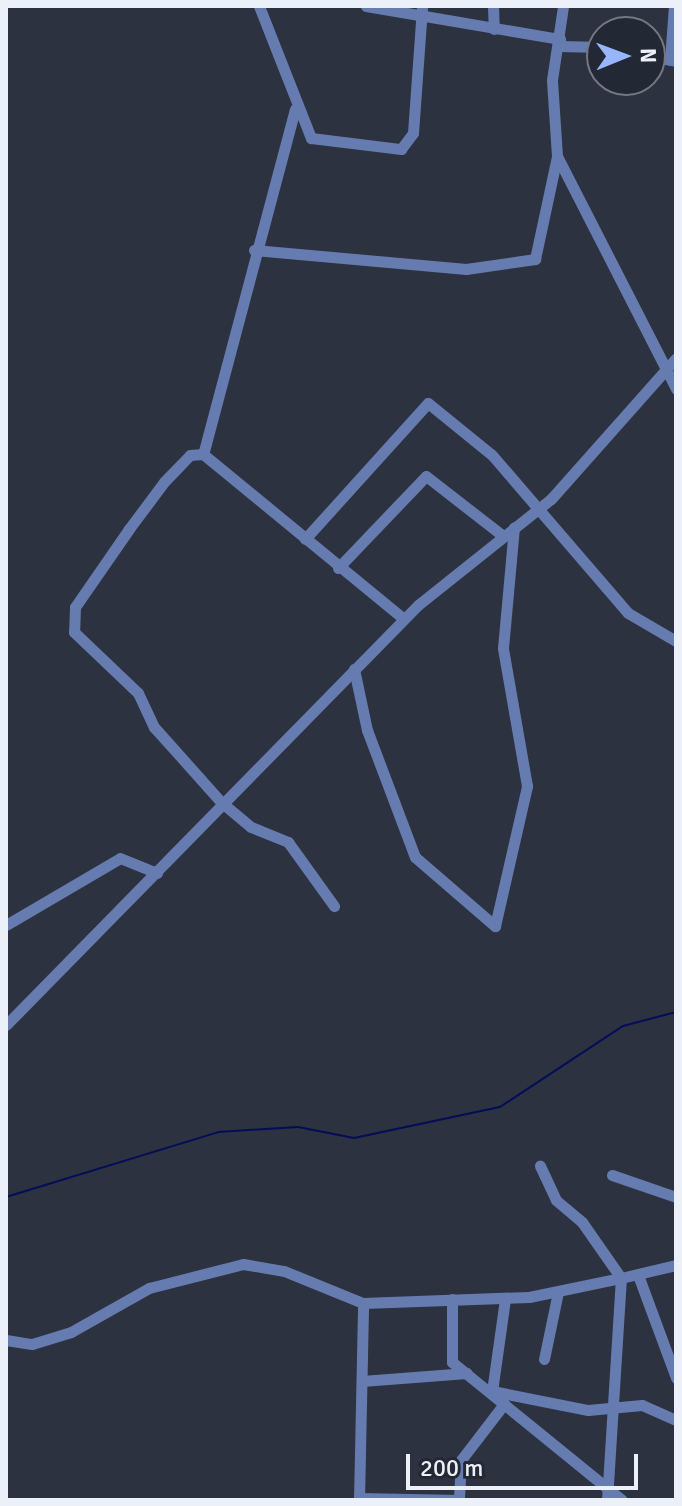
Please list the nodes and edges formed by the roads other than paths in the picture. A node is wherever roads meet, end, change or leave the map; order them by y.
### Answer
1 (259, 6) edge
2 (366, 6) edge
3 (493, 6) edge
4 (563, 6) edge
5 (674, 6) edge
6 (422, 12) edge
7 (494, 29) junction
8 (561, 38) junction
9 (586, 45) edge
10 (673, 61) edge
11 (295, 109) junction
12 (557, 156) junction
13 (254, 250) junction
14 (676, 358) edge
15 (665, 368) junction
16 (676, 389) edge
17 (203, 454) junction
18 (536, 512) junction
19 (514, 528) junction
20 (503, 536) junction
21 (305, 539) junction
22 (492, 546) junction
23 (513, 551) junction
24 (338, 568) junction
25 (404, 619) junction
26 (676, 641) edge
27 (354, 669) junction
28 (221, 802) junction
29 (157, 873) junction
30 (334, 906) dead end
31 (6, 925) edge
32 (6, 1025) edge
33 (540, 1165) dead end
34 (612, 1175) dead end
35 (676, 1197) edge
36 (676, 1265) edge
37 (638, 1275) junction
38 (621, 1278) junction
39 (558, 1292) junction
40 (452, 1299) junction
41 (505, 1299) junction
42 (363, 1303) junction
43 (6, 1340) edge
44 (544, 1359) dead end
45 (467, 1373) junction
46 (676, 1378) edge
47 (362, 1381) junction
48 (492, 1391) junction
49 (504, 1404) junction
50 (615, 1409) junction
51 (676, 1420) edge
52 (607, 1495) edge
53 (359, 1499) edge
54 (460, 1499) edge
55 (622, 1500) edge

1 - 11 street
2 - 6 street
3 - 7 street
4 - 8 street
5 - 10 street
6 - 7 street
6 - 11 street
7 - 8 street
8 - 9 street
8 - 12 street
11 - 13 street
12 - 13 street
12 - 15 street
13 - 17 street
14 - 15 street
15 - 16 street
15 - 18 street
17 - 21 street
17 - 28 street
18 - 19 street
18 - 21 street
18 - 26 street
19 - 20 street
19 - 23 street
20 - 22 street
20 - 24 street
21 - 24 street
22 - 23 street
22 - 25 street
23 - 27 street
24 - 25 street
25 - 27 street
27 - 28 street
28 - 29 street
28 - 30 street
29 - 31 street
29 - 32 street
33 - 38 street
34 - 35 street
36 - 37 street
37 - 38 street
37 - 46 street
38 - 39 street
38 - 50 street
39 - 41 street
39 - 44 street
40 - 41 street
40 - 42 street
40 - 45 street
41 - 48 street
42 - 43 street
42 - 47 street
45 - 47 street
45 - 48 street
47 - 53 street
48 - 49 street
48 - 50 street
49 - 52 street
49 - 54 street
50 - 51 street
50 - 52 street
52 - 55 street
53 - 54 street

